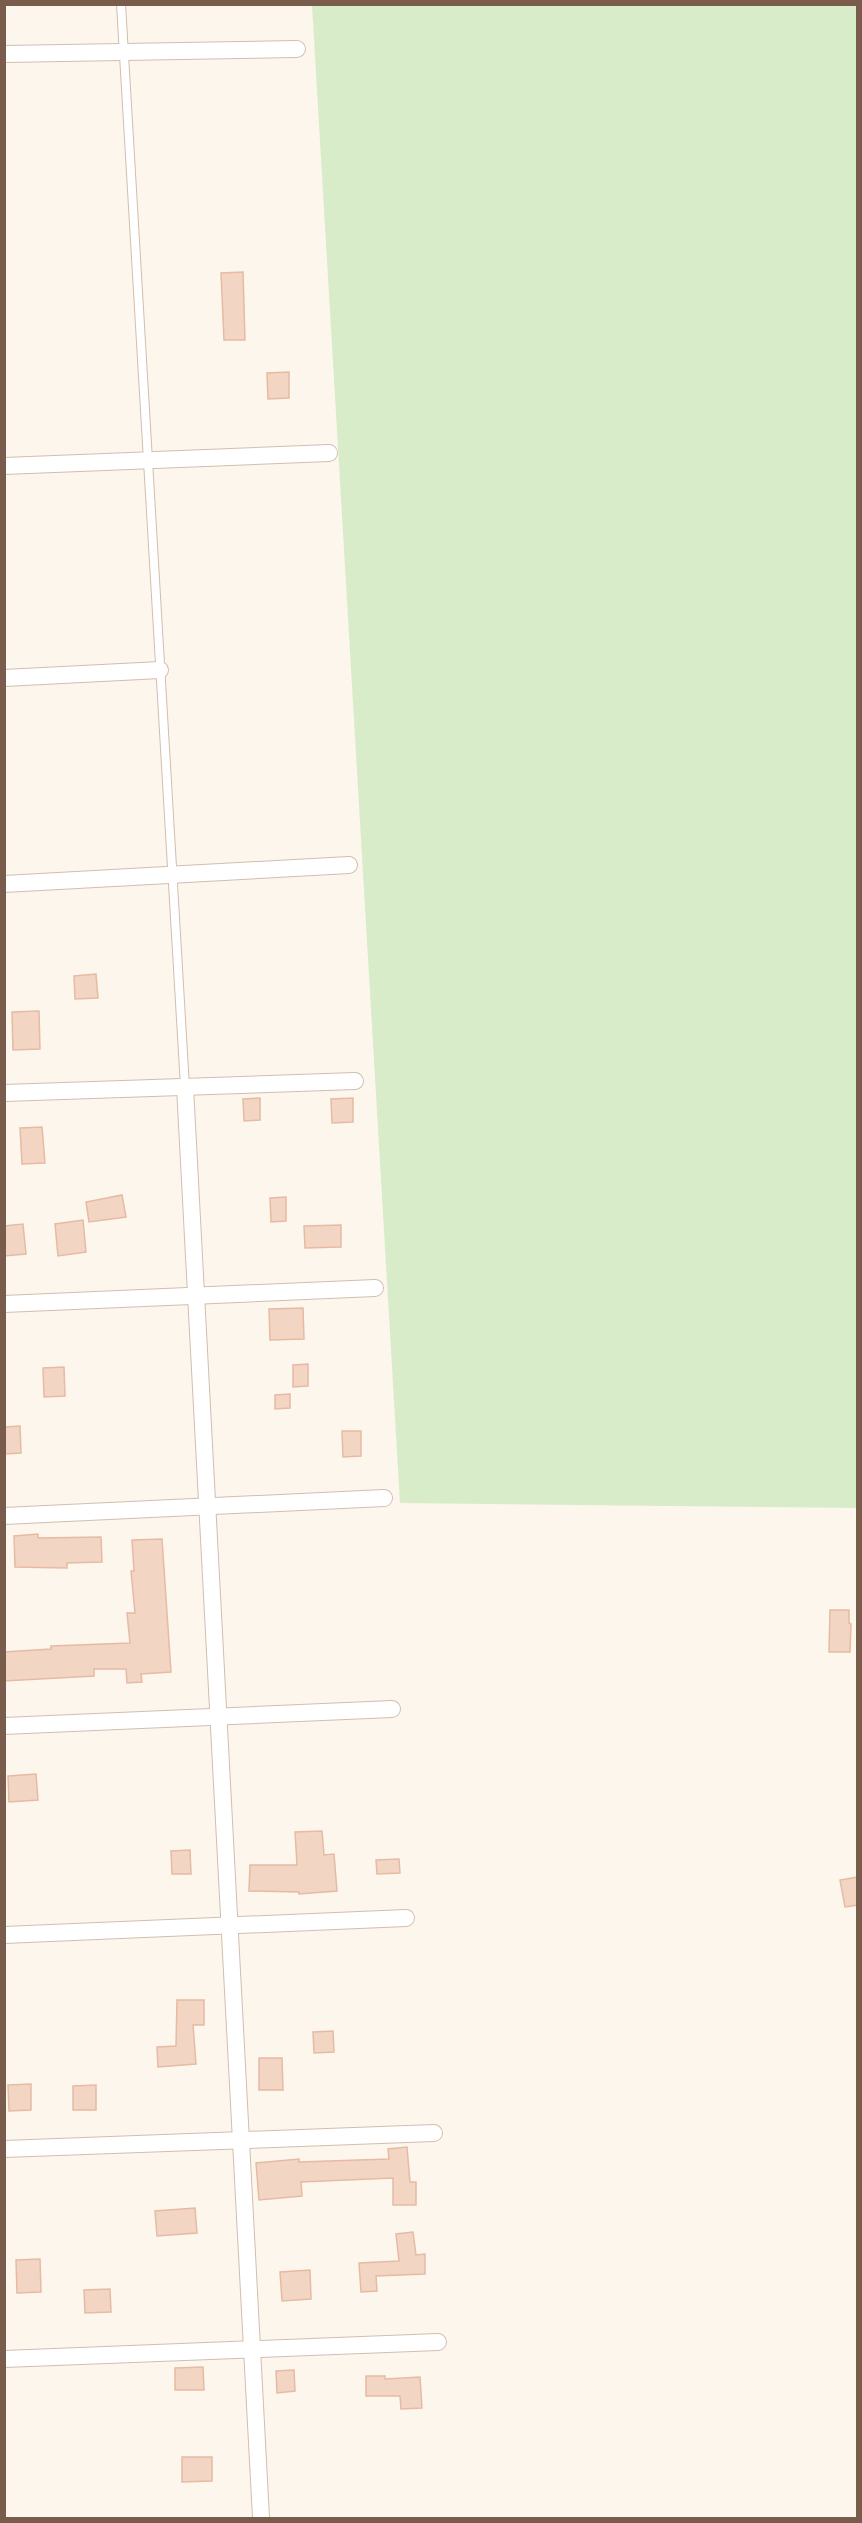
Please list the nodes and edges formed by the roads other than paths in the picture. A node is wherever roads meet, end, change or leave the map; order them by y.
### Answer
1 (121, 4) edge
2 (297, 49) dead end
3 (124, 51) junction
4 (4, 54) edge
5 (329, 453) dead end
6 (148, 460) junction
7 (4, 466) edge
8 (160, 670) junction
9 (4, 678) edge
10 (349, 865) dead end
11 (172, 875) junction
12 (4, 884) edge
13 (355, 1081) dead end
14 (185, 1087) junction
15 (4, 1092) edge
16 (375, 1288) dead end
17 (196, 1296) junction
18 (4, 1304) edge
19 (384, 1498) dead end
20 (207, 1506) junction
21 (4, 1516) edge
22 (392, 1709) dead end
23 (218, 1716) junction
24 (4, 1726) edge
25 (406, 1918) dead end
26 (229, 1926) junction
27 (4, 1935) edge
28 (434, 2133) dead end
29 (241, 2140) junction
30 (4, 2149) edge
31 (438, 2342) dead end
32 (252, 2349) junction
33 (4, 2359) edge
34 (261, 2518) edge

1 - 3 lane
2 - 3 street
3 - 4 street
3 - 6 lane
5 - 6 street
6 - 7 street
6 - 8 lane
8 - 9 street
8 - 11 lane
10 - 11 street
11 - 12 street
11 - 14 lane
13 - 14 street
14 - 15 street
14 - 17 street
16 - 17 street
17 - 18 street
17 - 20 street
19 - 20 street
20 - 21 street
20 - 23 street
22 - 23 street
23 - 24 street
23 - 26 street
25 - 26 street
26 - 27 street
26 - 29 street
28 - 29 street
29 - 30 street
29 - 32 street
31 - 32 street
32 - 33 street
32 - 34 street

